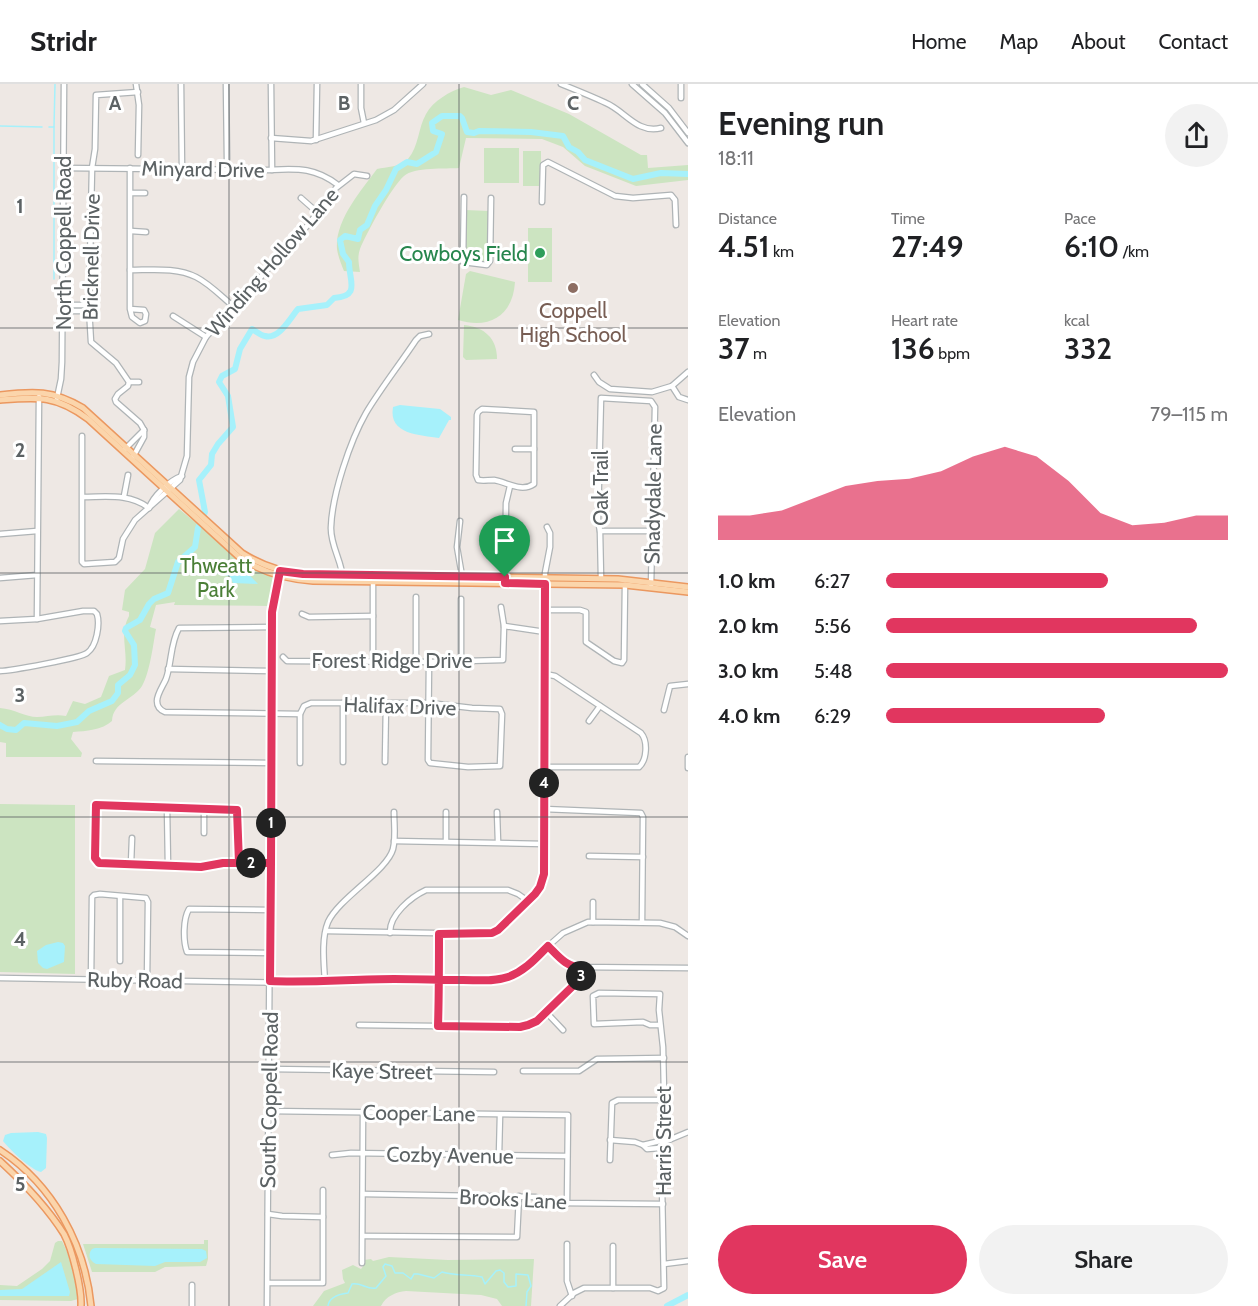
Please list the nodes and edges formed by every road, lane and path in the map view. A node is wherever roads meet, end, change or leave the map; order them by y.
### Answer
1 (64, 84) edge
2 (136, 84) edge
3 (181, 84) edge
4 (226, 84) edge
5 (271, 84) edge
6 (317, 84) edge
7 (361, 84) edge
8 (423, 84) edge
9 (561, 84) edge
10 (632, 84) edge
11 (642, 84) edge
12 (681, 84) edge
13 (138, 92) junction
14 (681, 98) dead end
15 (364, 123) junction
16 (661, 128) dead end
17 (688, 133) edge
18 (271, 138) junction
19 (316, 140) junction
20 (688, 143) edge
21 (138, 155) dead end
22 (227, 159) dead end
23 (63, 168) junction
24 (92, 168) junction
25 (130, 168) junction
26 (182, 169) junction
27 (272, 170) junction
28 (367, 176) dead end
29 (339, 184) junction
30 (130, 193) junction
31 (145, 193) dead end
32 (464, 197) dead end
33 (301, 198) dead end
34 (491, 198) dead end
35 (542, 202) dead end
36 (318, 213) junction
37 (676, 225) dead end
38 (131, 231) junction
39 (146, 232) dead end
40 (130, 270) junction
41 (234, 307) junction
42 (62, 308) junction
43 (89, 308) junction
44 (130, 309) dead end
45 (173, 316) dead end
46 (429, 334) dead end
47 (206, 337) junction
48 (688, 372) edge
49 (594, 375) dead end
50 (129, 382) junction
51 (140, 382) dead end
52 (672, 386) junction
53 (0, 394) edge
54 (39, 397) junction
55 (57, 398) junction
56 (0, 400) edge
57 (688, 400) edge
58 (653, 402) joint
59 (144, 430) junction
60 (82, 436) dead end
61 (125, 449) junction
62 (515, 449) dead end
63 (534, 449) junction
64 (133, 457) junction
65 (128, 475) dead end
66 (510, 486) junction
67 (168, 489) junction
68 (123, 496) junction
69 (83, 497) junction
70 (149, 508) junction
71 (460, 521) dead end
72 (547, 527) dead end
73 (38, 531) junction
74 (600, 531) junction
75 (654, 531) junction
76 (0, 534) edge
77 (279, 573) junction
78 (37, 575) junction
79 (462, 576) junction
80 (0, 578) edge
81 (343, 578) junction
82 (373, 578) junction
83 (601, 578) junction
84 (505, 580) junction
85 (545, 581) junction
86 (625, 585) junction
87 (651, 585) junction
88 (687, 590) edge
89 (417, 597) dead end
90 (461, 599) dead end
91 (501, 607) dead end
92 (545, 610) junction
93 (302, 614) dead end
94 (373, 616) junction
95 (37, 619) junction
96 (0, 621) edge
97 (504, 626) junction
98 (272, 627) junction
99 (545, 632) junction
100 (283, 657) dead end
101 (461, 660) junction
102 (373, 661) junction
103 (416, 661) junction
104 (429, 662) junction
105 (168, 669) junction
106 (272, 670) junction
107 (0, 671) edge
108 (545, 674) junction
109 (688, 684) edge
110 (343, 703) junction
111 (386, 704) junction
112 (429, 704) junction
113 (600, 706) junction
114 (664, 710) dead end
115 (272, 714) junction
116 (300, 714) junction
117 (589, 721) dead end
118 (688, 756) edge
119 (96, 760) dead end
120 (343, 762) dead end
121 (385, 762) dead end
122 (271, 763) junction
123 (300, 763) dead end
124 (544, 767) junction
125 (688, 767) edge
126 (167, 807) junction
127 (204, 808) junction
128 (544, 809) junction
129 (394, 812) dead end
130 (446, 812) dead end
131 (498, 812) dead end
132 (204, 833) dead end
133 (132, 838) dead end
134 (394, 841) junction
135 (446, 841) junction
136 (498, 842) junction
137 (544, 844) junction
138 (589, 856) dead end
139 (643, 857) junction
140 (239, 863) junction
141 (271, 863) junction
142 (131, 864) junction
143 (168, 866) junction
144 (120, 897) junction
145 (528, 902) junction
146 (593, 902) dead end
147 (271, 910) junction
148 (593, 922) junction
149 (642, 922) junction
150 (326, 931) junction
151 (390, 933) junction
152 (439, 934) junction
153 (688, 936) edge
154 (548, 946) junction
155 (270, 952) junction
156 (120, 961) dead end
157 (583, 968) junction
158 (688, 968) edge
159 (0, 978) edge
160 (92, 979) junction
161 (147, 980) junction
162 (439, 980) junction
163 (270, 981) junction
164 (325, 982) junction
165 (546, 1012) junction
166 (359, 1025) dead end
167 (660, 1025) junction
168 (438, 1026) junction
169 (563, 1030) dead end
170 (664, 1058) junction
171 (270, 1069) junction
172 (523, 1071) dead end
173 (494, 1072) dead end
174 (664, 1100) junction
175 (269, 1111) junction
176 (363, 1113) junction
177 (500, 1114) junction
178 (688, 1132) edge
179 (610, 1140) junction
180 (664, 1142) junction
181 (0, 1150) edge
182 (363, 1154) junction
183 (332, 1155) dead end
184 (499, 1155) junction
185 (567, 1156) junction
186 (610, 1160) dead end
187 (0, 1161) edge
188 (322, 1190) dead end
189 (363, 1194) junction
190 (519, 1196) junction
191 (567, 1203) junction
192 (663, 1204) junction
193 (268, 1214) junction
194 (282, 1216) junction
195 (323, 1217) junction
196 (268, 1220) junction
197 (72, 1232) junction
198 (65, 1236) junction
199 (363, 1236) junction
200 (567, 1244) dead end
201 (613, 1246) dead end
202 (688, 1261) edge
203 (362, 1263) dead end
204 (664, 1264) junction
205 (268, 1283) junction
206 (192, 1285) dead end
207 (613, 1288) junction
208 (572, 1296) junction
209 (81, 1306) edge
210 (90, 1306) edge
211 (192, 1306) edge
212 (267, 1306) edge
213 (560, 1306) edge

1 - 23 street, North Coppell Road
2 - 13 street
3 - 26 street
4 - 22 street
5 - 18 street
6 - 19 street
7 - 15 street
8 - 15 street
9 - 16 street
10 - 20 street
11 - 17 street
12 - 14 street
13 - 21 street
13 - 24 street, Bricknell Drive
15 - 19 street
18 - 19 street
18 - 27 street
23 - 24 street, Minyard Drive
23 - 42 street, North Coppell Road
24 - 25 street, Minyard Drive
24 - 43 street, Bricknell Drive
25 - 26 street, Minyard Drive
25 - 30 street
26 - 27 street, Minyard Drive
27 - 29 street, Minyard Drive
28 - 29 street, Winding Hollow Lane
29 - 36 street, Winding Hollow Lane
30 - 31 street
30 - 38 street
32 - 34 street
33 - 36 street
35 - 37 street
36 - 41 street, Winding Hollow Lane
38 - 39 street
38 - 40 street
40 - 41 street
40 - 44 street
41 - 47 street, Winding Hollow Lane
42 - 43 street
42 - 55 street, North Coppell Road
43 - 50 street, Bricknell Drive
45 - 47 street
46 - 81 street
47 - 67 street, Winding Hollow Lane
48 - 52 street
49 - 52 street
50 - 51 street
50 - 59 street
52 - 57 street
53 - 55 main road
54 - 55 main road
54 - 56 main road
54 - 73 street
55 - 61 main road
58 - 74 street, Oak Trail
58 - 75 street, Shadydale Lane
59 - 61 street
59 - 64 street
60 - 69 street
61 - 64 main road
62 - 63 street
63 - 66 street
63 - 66 street
64 - 67 main road
65 - 68 street
66 - 84 street
67 - 70 street, Winding Hollow Lane
67 - 77 main road
68 - 69 street
68 - 70 street
69 - 70 street, Winding Hollow Lane
71 - 79 street
72 - 85 street
73 - 76 street
73 - 78 street
74 - 75 street
74 - 83 street, Oak Trail
75 - 87 street, Shadydale Lane
77 - 81 main road
77 - 98 street, South Coppell Road
78 - 80 street
78 - 95 street
79 - 82 main road
79 - 84 main road
81 - 82 main road
82 - 84 main road
82 - 94 street
83 - 85 main road
83 - 87 main road
84 - 85 main road
85 - 86 main road
85 - 92 street
86 - 87 main road
86 - 92 street
87 - 88 main road
89 - 103 street
90 - 101 street
91 - 97 street
92 - 99 street
93 - 94 street
94 - 102 street
95 - 96 street
95 - 107 street
97 - 99 street
97 - 101 street, Forest Ridge Drive
98 - 105 street
98 - 106 street, South Coppell Road
99 - 108 street
100 - 102 street, Forest Ridge Drive
101 - 104 street, Forest Ridge Drive
102 - 103 street, Forest Ridge Drive
103 - 104 street, Forest Ridge Drive
104 - 112 street
105 - 106 street
105 - 115 street
106 - 115 street, South Coppell Road
108 - 113 street
108 - 124 street
109 - 114 street
110 - 111 street, Halifax Drive
110 - 116 street, Halifax Drive
110 - 120 street
111 - 112 street, Halifax Drive
111 - 121 street
112 - 112 street, Halifax Drive
113 - 117 street
113 - 124 street
115 - 116 street
115 - 122 street, South Coppell Road
116 - 123 street
118 - 125 street
119 - 122 street
122 - 141 street, South Coppell Road
124 - 128 street
126 - 127 street
126 - 142 street
126 - 143 street
127 - 132 street
127 - 140 street
128 - 137 street
128 - 139 street
129 - 134 street
130 - 135 street
131 - 136 street
133 - 142 street
134 - 135 street
134 - 150 street
135 - 136 street
136 - 137 street
137 - 145 street
138 - 139 street
139 - 149 street
140 - 141 street
140 - 143 street
141 - 147 street, South Coppell Road
142 - 143 street
144 - 156 street
144 - 160 street
144 - 161 street
145 - 151 street
145 - 152 street
146 - 148 street
147 - 155 street, South Coppell Road
147 - 155 street
148 - 149 street
148 - 154 street, Ruby Road
149 - 153 street
150 - 151 street
150 - 164 street
151 - 152 street
152 - 162 street
154 - 157 street
154 - 162 street, Ruby Road
155 - 163 street, South Coppell Road
157 - 158 street
157 - 165 street
159 - 160 street, Ruby Road
160 - 161 street, Ruby Road
161 - 163 street, Ruby Road
162 - 164 street, Ruby Road
162 - 168 street
163 - 164 street, Ruby Road
163 - 171 street, South Coppell Road
165 - 168 street
165 - 169 street
166 - 168 street
167 - 167 street, Harris Street
167 - 170 street, Harris Street
170 - 172 street
170 - 174 street, Harris Street
171 - 173 street, Kaye Street
171 - 175 street, South Coppell Road
174 - 179 street
174 - 180 street, Harris Street
175 - 176 street, Cooper Lane
175 - 193 street, South Coppell Road
176 - 177 street, Cooper Lane
176 - 182 street
177 - 184 street
177 - 185 street, Cooper Lane
178 - 180 street
179 - 180 street
179 - 186 street
180 - 192 street, Harris Street
181 - 197 main road
182 - 183 street, Cozby Avenue
182 - 184 street, Cozby Avenue
182 - 189 street
184 - 185 street, Cozby Avenue
185 - 191 street
187 - 198 main road
188 - 195 street
189 - 190 street, Brooks Lane
189 - 199 street
190 - 191 street, Brooks Lane
190 - 199 street
191 - 192 street, Brooks Lane
192 - 204 street, Harris Street
193 - 194 street
193 - 196 street, South Coppell Road
194 - 195 street
194 - 196 street
195 - 205 street
196 - 205 street, South Coppell Road
197 - 198 street
197 - 210 main road
198 - 209 main road
199 - 203 street
200 - 208 street
201 - 207 street
202 - 204 street
204 - 207 street, Harris Street
205 - 212 street, South Coppell Road
206 - 211 street
207 - 208 street
208 - 213 street

